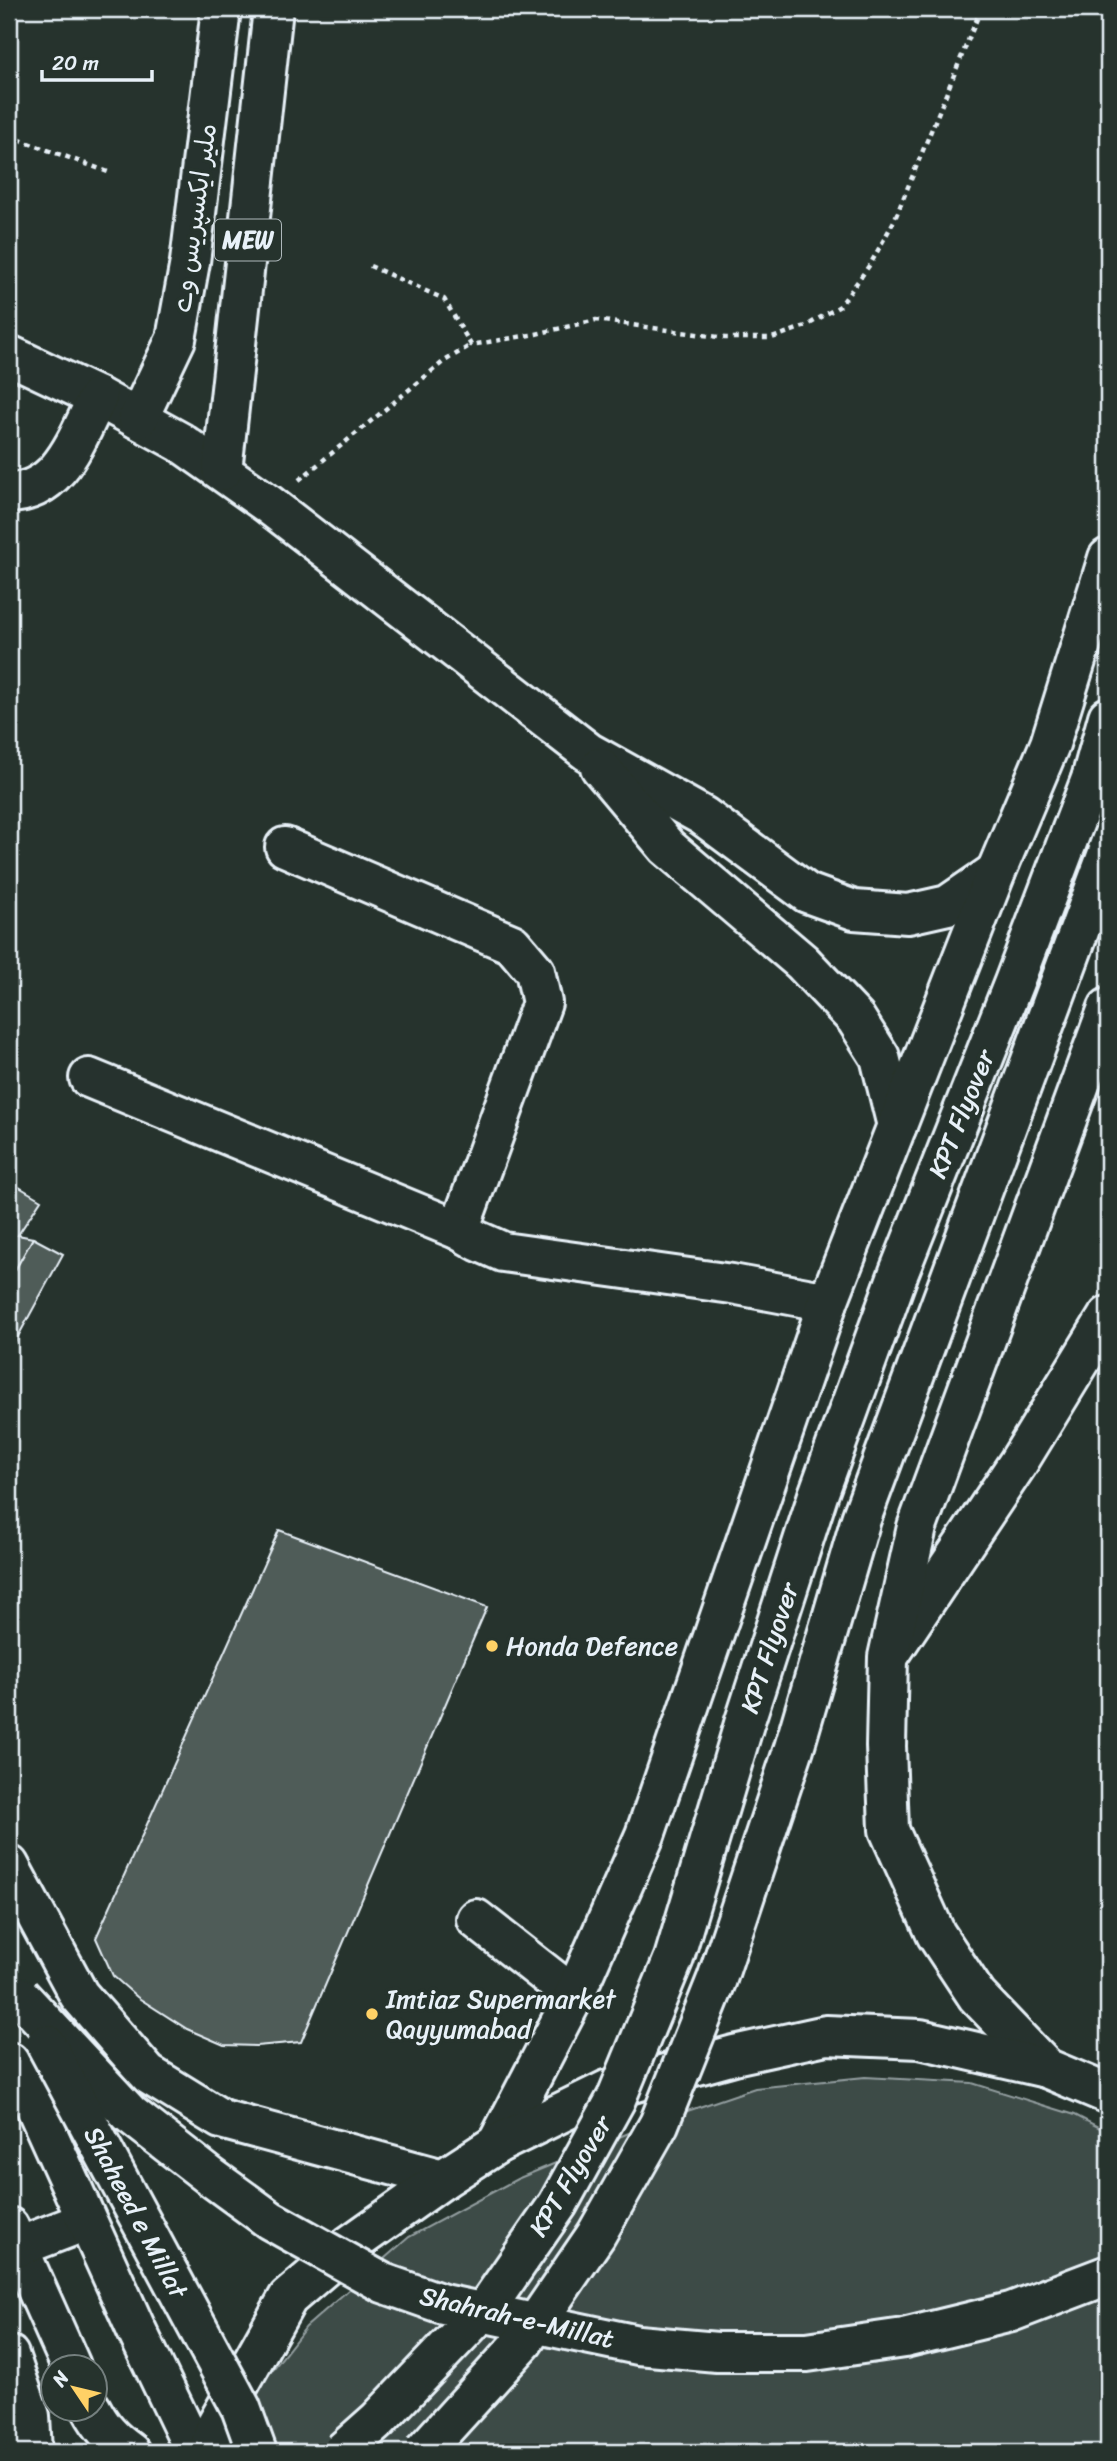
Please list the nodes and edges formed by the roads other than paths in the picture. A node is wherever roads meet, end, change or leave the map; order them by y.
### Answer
1 (221, 9) edge
2 (273, 9) edge
3 (9, 355) edge
4 (98, 397) junction
5 (138, 419) junction
6 (222, 471) junction
7 (9, 493) edge
8 (1108, 558) edge
9 (1108, 717) edge
10 (588, 752) junction
11 (285, 847) dead end
12 (1108, 853) edge
13 (996, 872) junction
14 (1108, 1008) edge
15 (89, 1078) dead end
16 (897, 1126) junction
17 (459, 1230) junction
18 (828, 1302) junction
19 (1108, 1316) edge
20 (888, 1657) junction
21 (9, 1865) edge
22 (476, 1919) dead end
23 (14, 1985) edge
24 (574, 1996) junction
25 (9, 2062) edge
26 (1046, 2068) junction
27 (1108, 2094) edge
28 (497, 2144) junction
29 (443, 2179) junction
30 (86, 2221) junction
31 (13, 2237) edge
32 (1108, 2275) edge
33 (64, 2352) edge
34 (9, 2354) edge
35 (98, 2422) edge
36 (32, 2452) edge
37 (130, 2452) edge
38 (195, 2452) edge
39 (208, 2452) edge
40 (257, 2452) edge
41 (342, 2452) edge
42 (423, 2452) edge

1 - 5 main road, ملیر ایکسپریس وے / MEW
2 - 6 main road, ملیر ایکسپریس وے / MEW
3 - 4 main road
4 - 5 main road
4 - 7 main road
5 - 6 main road
6 - 10 main road
8 - 13 main road
9 - 41 main road, KPT Flyover, bridge
10 - 13 main road
10 - 16 main road
11 - 17 main road
12 - 42 main road, KPT Flyover, bridge
13 - 16 main road
14 - 20 main road
15 - 17 main road
16 - 18 main road
17 - 18 main road
18 - 24 main road
19 - 20 main road
20 - 26 main road
21 - 29 main road
22 - 24 main road
23 - 32 main road, Shahrah-e-Millat, bridge
23 - 40 main road, Shaheed e Millat, bridge
24 - 28 main road
25 - 30 main road, Shaheed e Millat
26 - 27 main road
26 - 28 main road
28 - 29 main road
29 - 39 main road
30 - 31 main road
30 - 38 main road, Shaheed e Millat
31 - 33 main road
34 - 36 main road
35 - 37 main road

